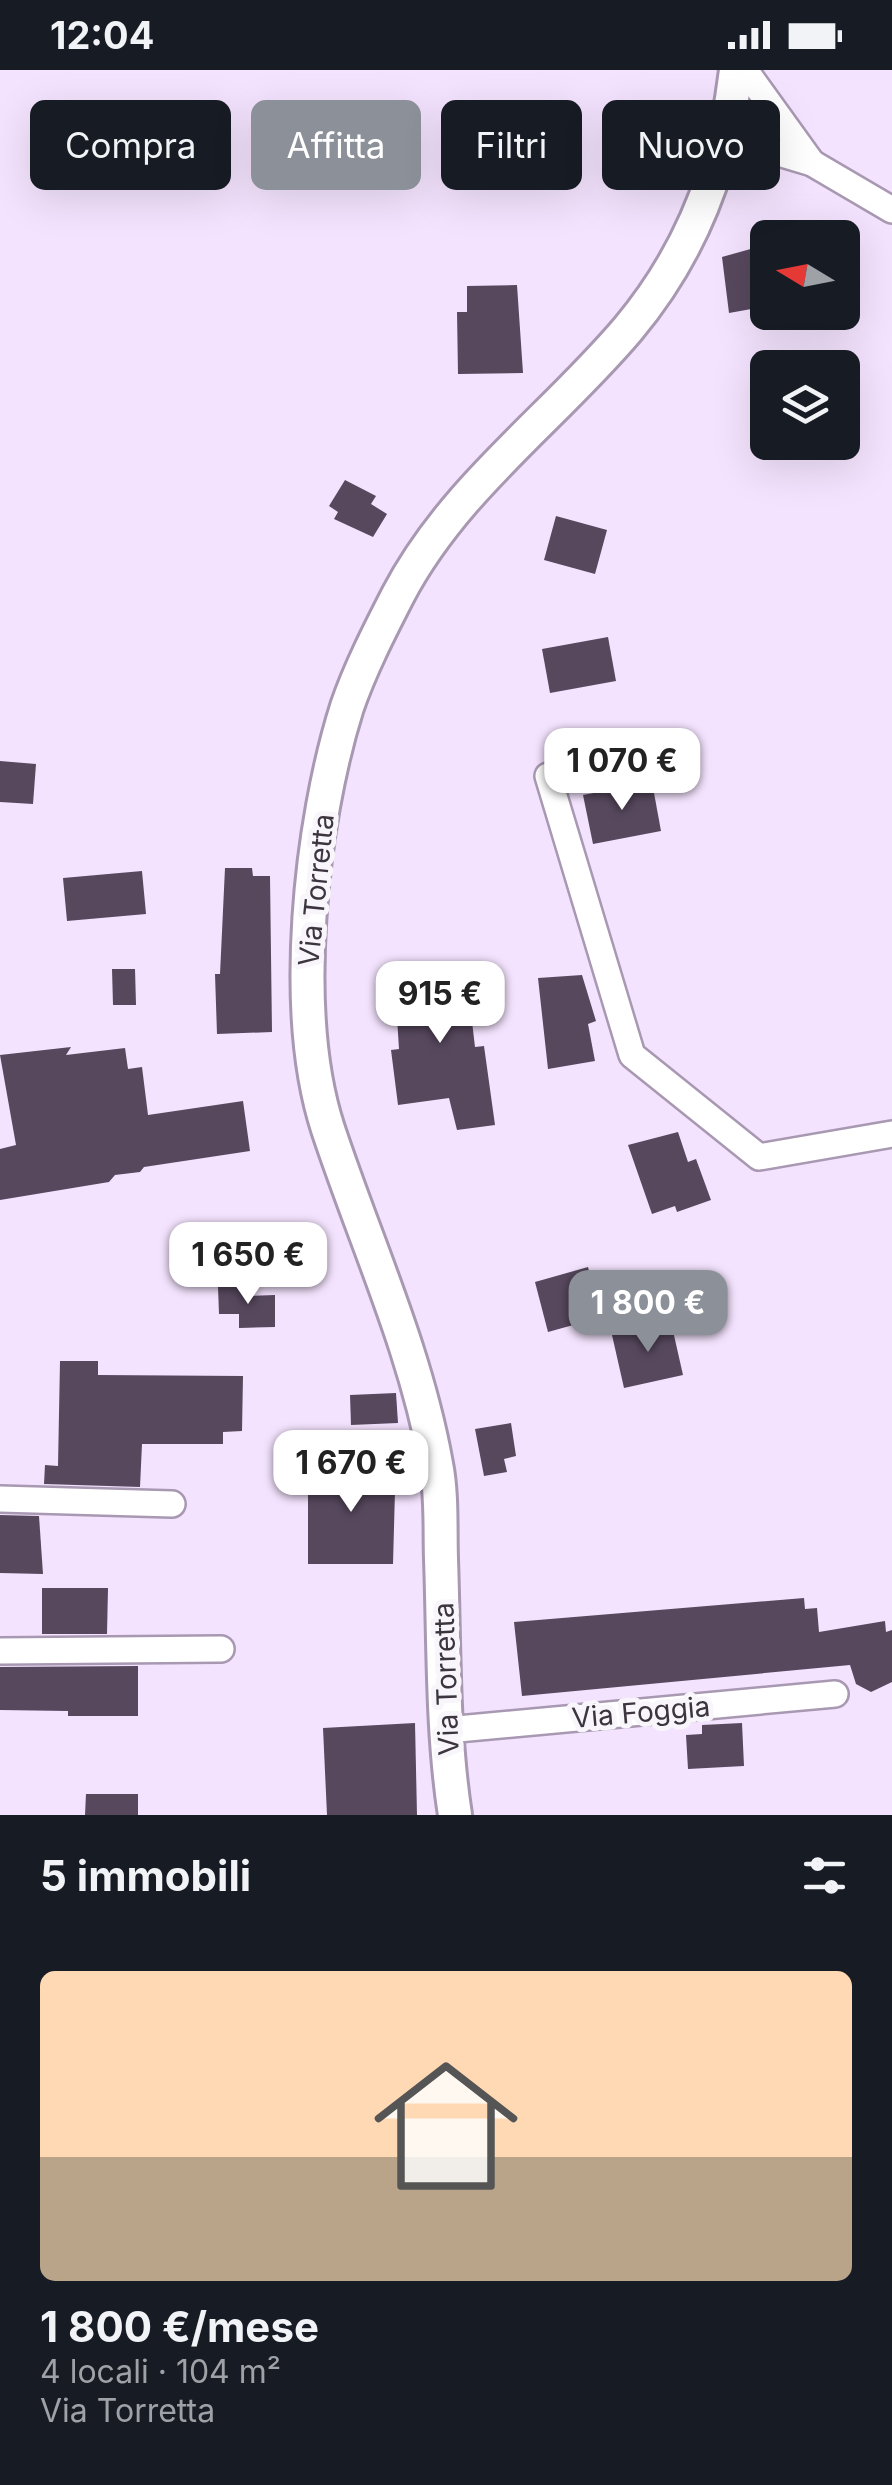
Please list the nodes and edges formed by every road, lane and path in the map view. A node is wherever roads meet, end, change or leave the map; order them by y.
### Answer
1 (736, 70) edge
2 (745, 70) edge
3 (731, 100) edge
4 (780, 153) edge
5 (812, 163) junction
6 (707, 190) edge
7 (892, 210) edge
8 (548, 776) dead end
9 (892, 1134) edge
10 (0, 1499) edge
11 (172, 1504) dead end
12 (221, 1649) dead end
13 (0, 1650) edge
14 (835, 1694) dead end
15 (448, 1730) junction
16 (455, 1815) edge

1 - 3 street, Via Torretta
2 - 5 street
4 - 5 street
5 - 7 street
6 - 15 street, Via Torretta
8 - 9 street
10 - 11 street
12 - 13 street
14 - 15 street, Via Foggia
15 - 16 street, Via Torretta

